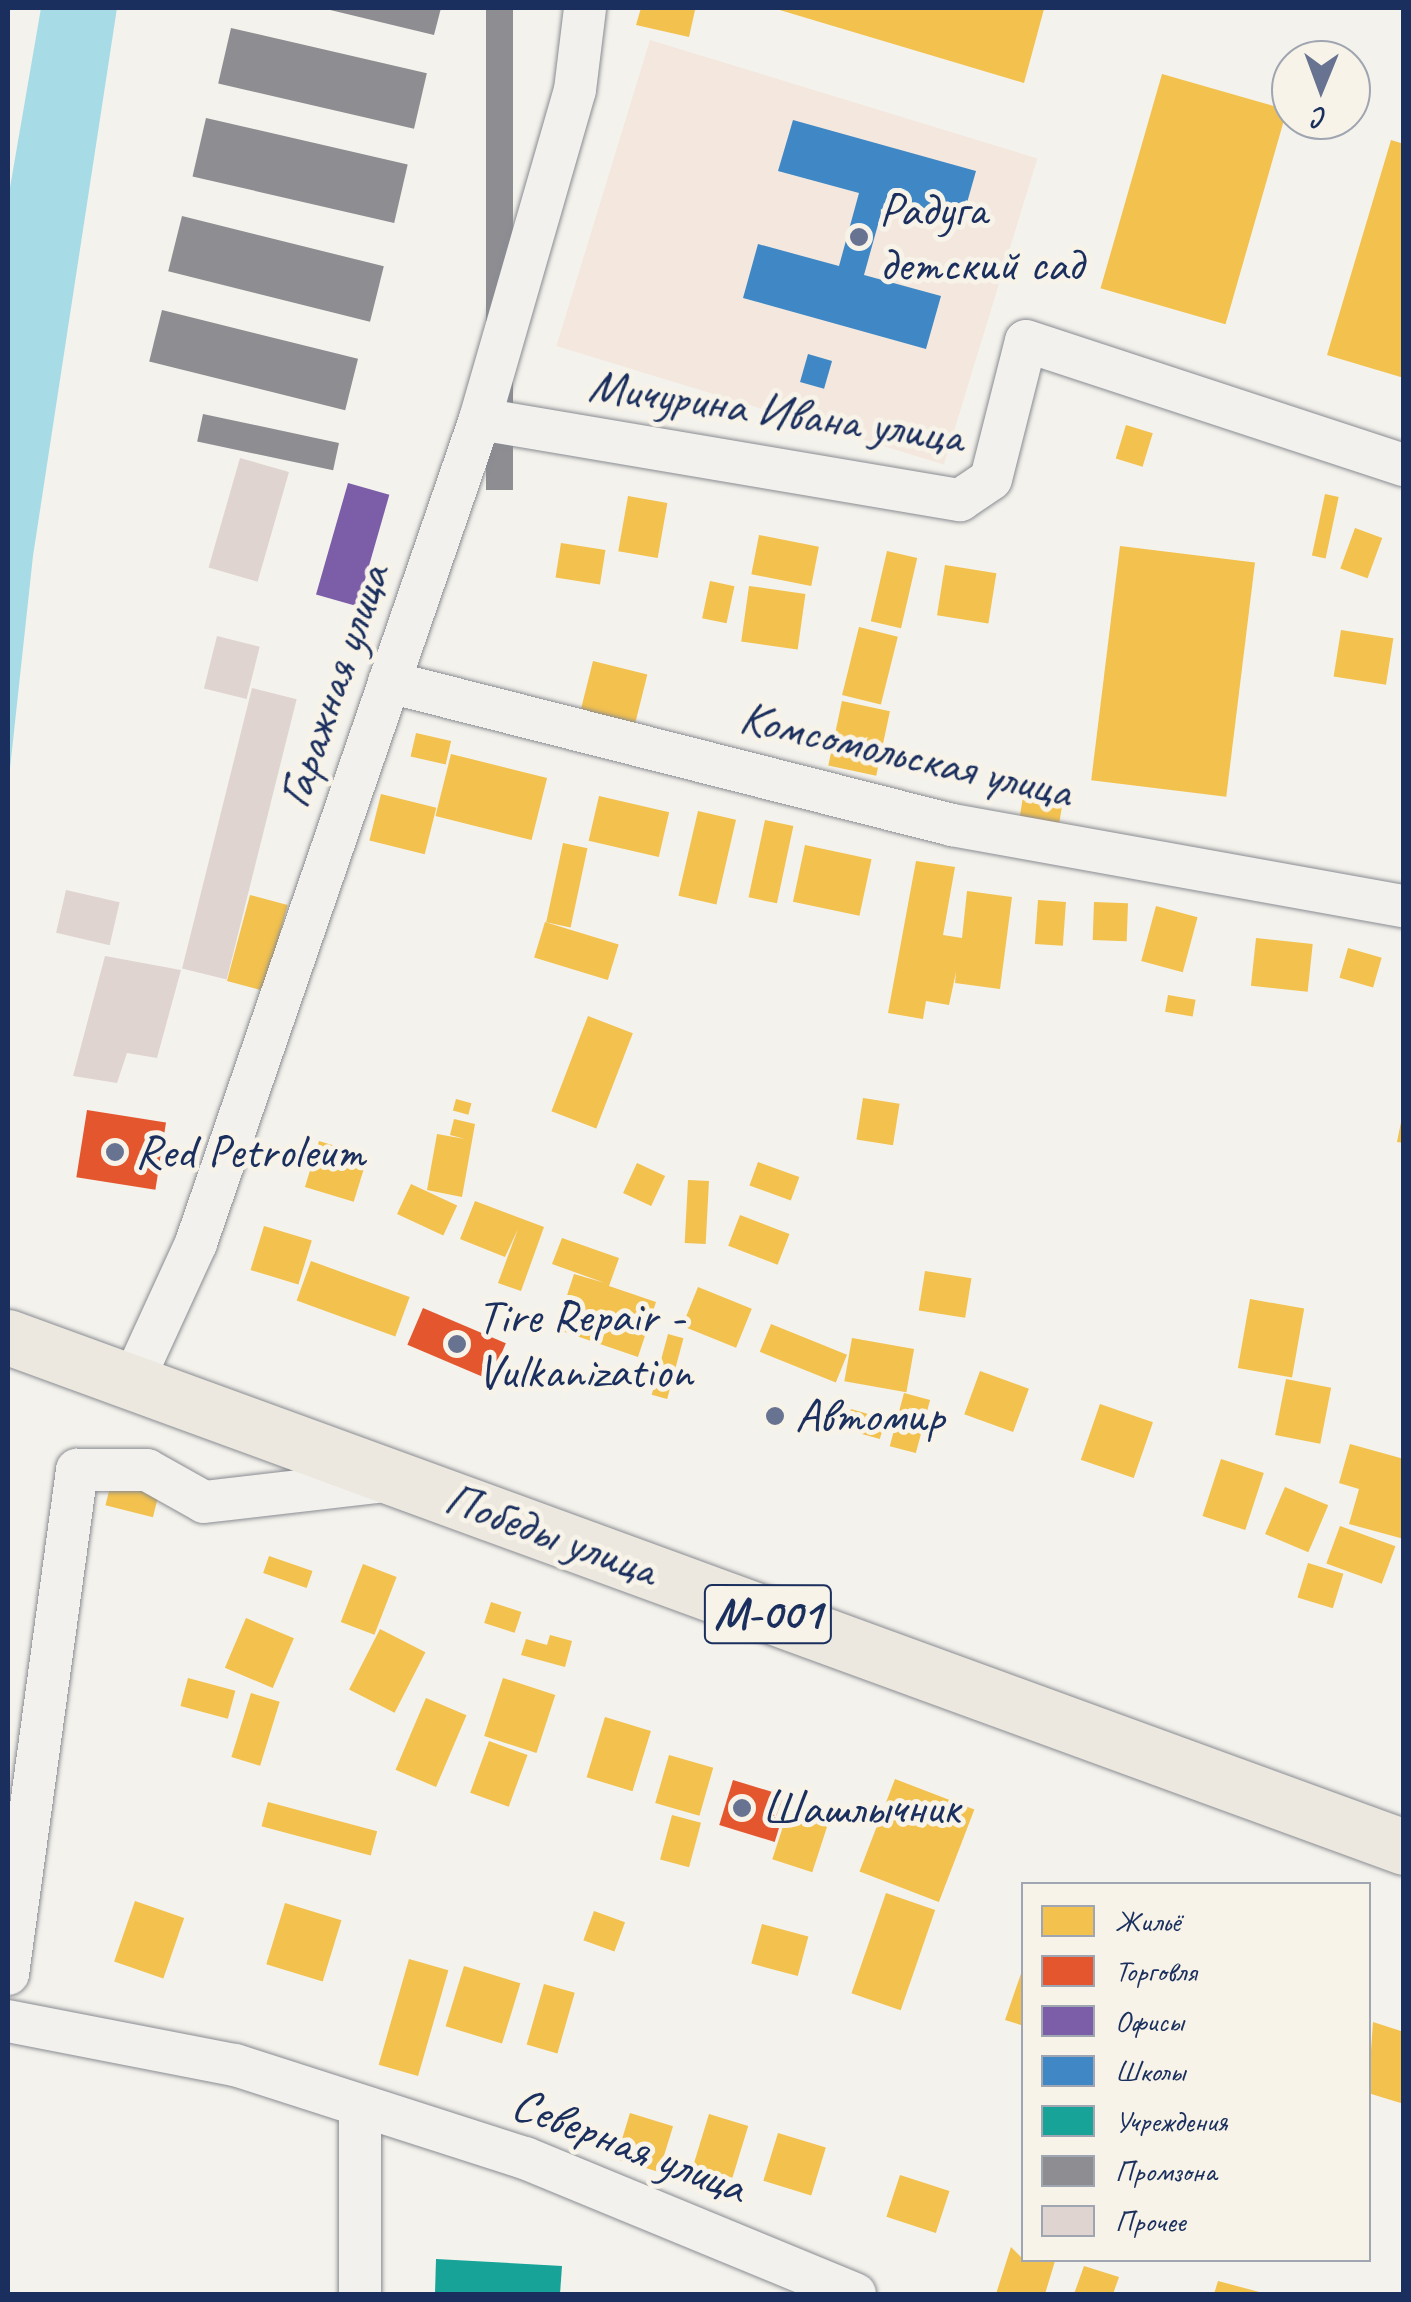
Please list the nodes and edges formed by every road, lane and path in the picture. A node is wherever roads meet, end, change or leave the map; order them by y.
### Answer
1 (585, 8) edge
2 (480, 419) junction
3 (1404, 465) edge
4 (389, 682) junction
5 (1404, 906) edge
6 (21, 1342) edge
7 (132, 1383) junction
8 (402, 1480) junction
9 (1404, 1847) edge
10 (8, 1974) edge
11 (8, 2021) edge
12 (360, 2106) junction
13 (360, 2294) edge
14 (855, 2294) edge

1 - 2 street, Гаражная улица
2 - 3 street, Мичурина Ивана улица
2 - 4 street, Гаражная улица
4 - 5 street, Комсомольская улица
4 - 7 street, Гаражная улица
6 - 7 main road, Победы улица / М-001
7 - 8 main road, Победы улица / М-001
8 - 9 main road, Победы улица / М-001
8 - 10 street
11 - 12 street, Северная улица
12 - 13 street
12 - 14 street, Северная улица

